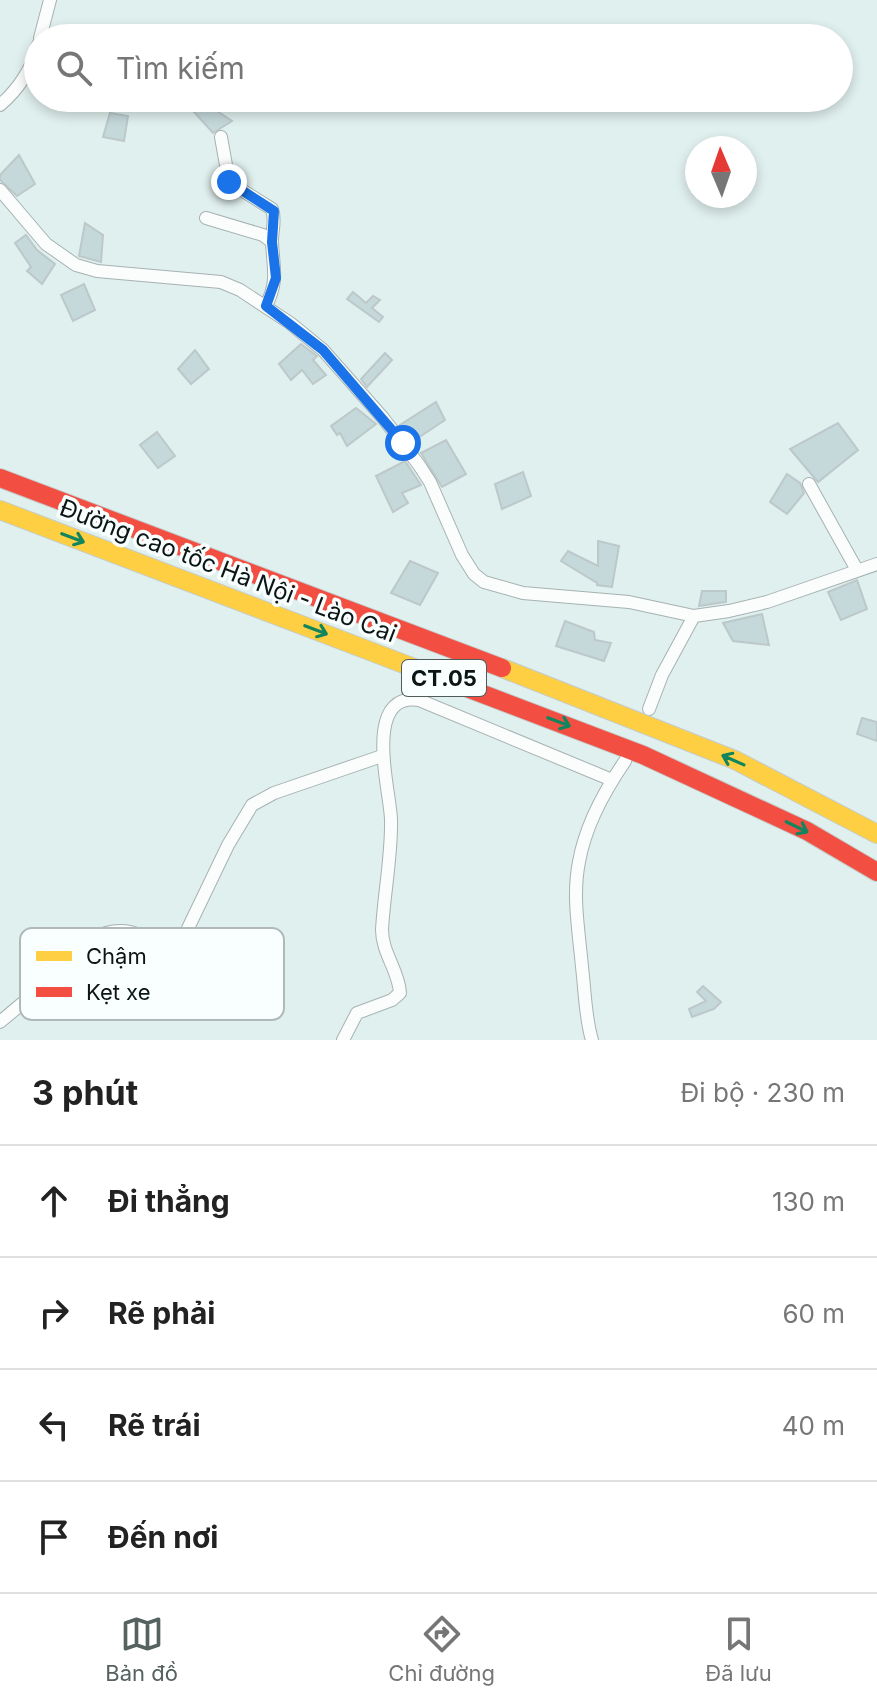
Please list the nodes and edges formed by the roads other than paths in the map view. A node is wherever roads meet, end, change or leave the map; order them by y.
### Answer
1 (50, 0) edge
2 (44, 24) edge
3 (24, 76) edge
4 (0, 105) edge
5 (221, 137) dead end
6 (0, 190) edge
7 (206, 218) dead end
8 (272, 242) junction
9 (266, 306) junction
10 (0, 478) edge
11 (809, 484) dead end
12 (0, 510) edge
13 (877, 564) edge
14 (857, 570) junction
15 (694, 616) junction
16 (649, 709) dead end
17 (382, 756) junction
18 (625, 761) dead end
19 (612, 780) junction
20 (877, 834) edge
21 (877, 872) edge
22 (188, 928) edge
23 (20, 1005) edge
24 (0, 1022) edge
25 (343, 1040) edge
26 (592, 1040) edge

1 - 2 street
3 - 4 street
5 - 8 street
6 - 9 street
7 - 8 street
8 - 9 street
9 - 15 street
20 -> 10 highway, Đường cao tốc Hà Nội - Lào Cai / CT.05
11 - 14 street
12 -> 21 highway, Đường cao tốc Hà Nội - Lào Cai / CT.05
13 - 14 street
14 - 15 street
15 - 16 street
17 - 19 street
17 - 22 street
17 - 25 street
18 - 19 street
19 - 26 street
23 - 24 street

